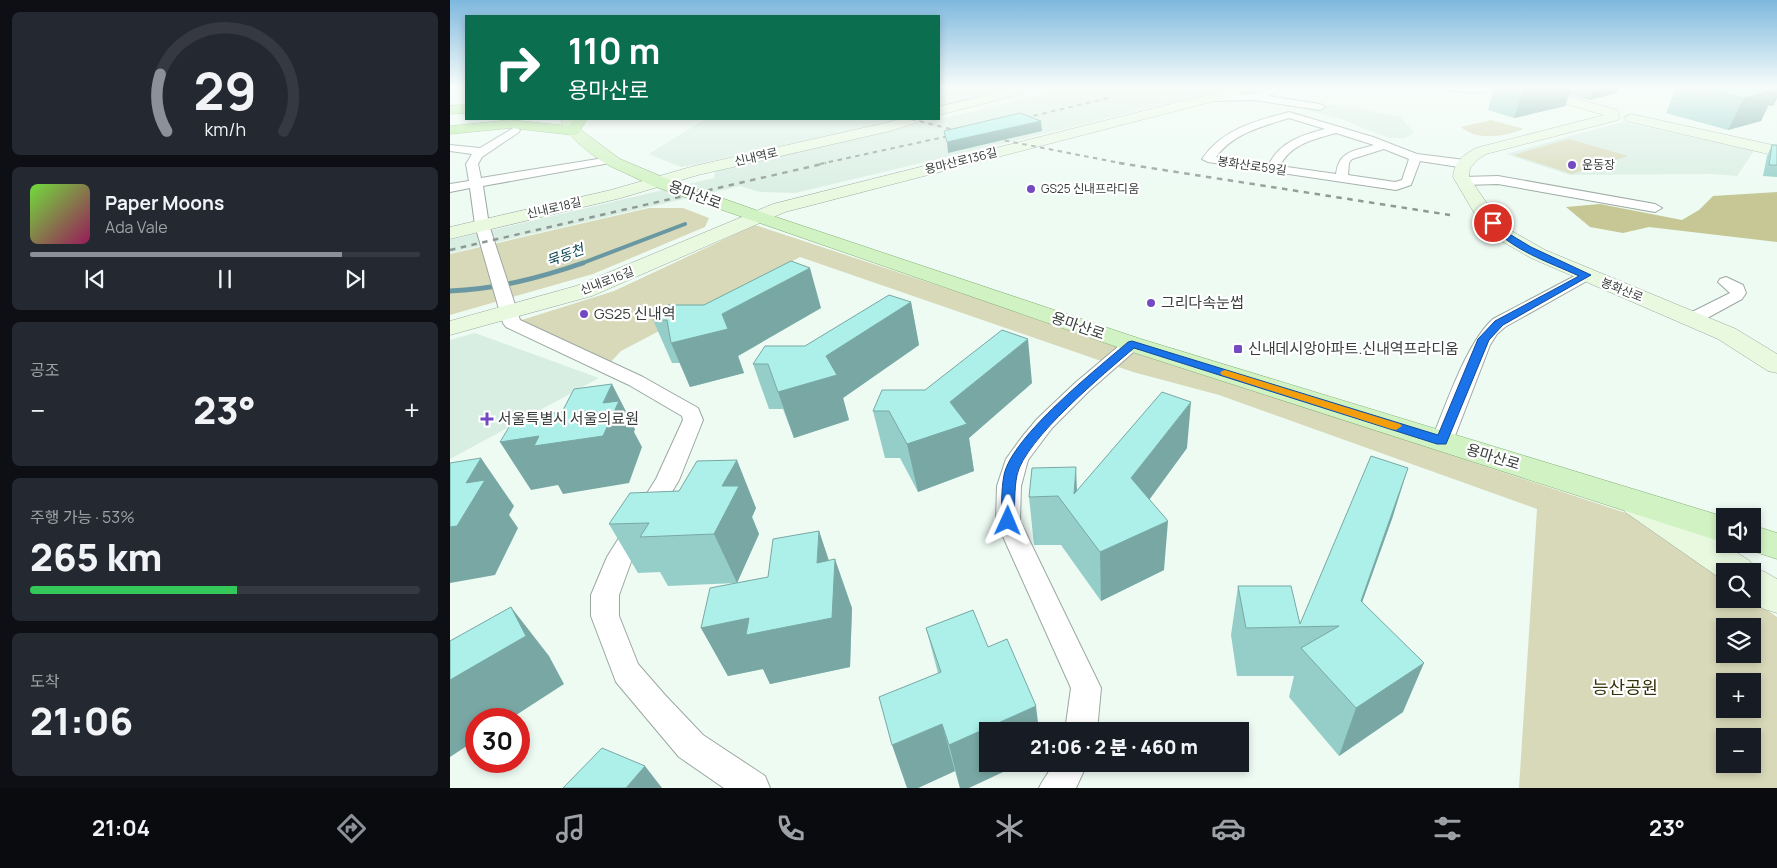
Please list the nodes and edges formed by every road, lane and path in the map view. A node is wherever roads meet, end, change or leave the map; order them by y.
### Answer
1 (565, 124) edge
2 (575, 124) edge
3 (898, 124) edge
4 (1109, 124) edge
5 (1264, 124) edge
6 (1319, 124) edge
7 (1584, 124) edge
8 (1657, 124) edge
9 (1337, 129) junction
10 (450, 130) edge
11 (515, 130) dead end
12 (1385, 145) junction
13 (450, 148) edge
14 (1777, 151) edge
15 (478, 154) junction
16 (1415, 157) junction
17 (610, 160) junction
18 (1273, 168) junction
19 (1464, 172) junction
20 (1341, 178) junction
21 (658, 182) junction
22 (476, 183) junction
23 (450, 188) edge
24 (1655, 208) dead end
25 (757, 216) junction
26 (482, 225) junction
27 (450, 233) edge
28 (1586, 275) junction
29 (1726, 282) dead end
30 (507, 307) junction
31 (1692, 319) junction
32 (450, 328) edge
33 (1132, 344) junction
34 (1777, 366) edge
35 (1442, 441) junction
36 (1632, 501) junction
37 (1716, 527) edge
38 (1761, 541) edge
39 (1777, 546) edge
40 (1725, 563) edge
41 (1761, 588) edge
42 (1777, 598) edge
43 (1082, 722) edge
44 (1066, 772) edge
45 (753, 788) edge
46 (1056, 788) edge

1 - 10 highway
2 - 17 main road, 용마산로
3 - 21 street, 신내역로
4 - 25 street, 용마산로136길
5 - 18 street, 봉화산로59길
6 - 9 street, 봉화산로59길
7 - 19 street
8 - 14 street
9 - 12 street, 봉화산로59길
9 - 18 street
11 - 15 street
12 - 16 street, 봉화산로59길
12 - 20 street
13 - 15 street
15 - 22 street
16 - 19 street, 봉화산로59길
16 - 20 street, 봉화산로59길
17 - 21 main road, 용마산로
17 - 22 street
18 - 20 street, 봉화산로59길
19 - 24 street, 봉화산로59길
19 - 28 street, 봉화산로
21 - 25 main road, 용마산로
21 - 26 street, 신내로18길
22 - 23 street
22 - 26 street
25 - 30 street, 신내로16길
25 - 33 main road, 용마산로
26 - 27 street, 신내로18길
26 - 30 street
28 - 31 street, 봉화산로
28 - 35 street
29 - 31 street
30 - 32 street, 신내로16길
30 - 45 street
31 - 34 street, 봉화산로
33 - 35 main road, 용마산로
33 - 43 street
35 - 36 main road, 용마산로
36 - 37 main road, 용마산로
36 - 40 street
38 - 39 main road
41 - 42 street
44 - 46 street

